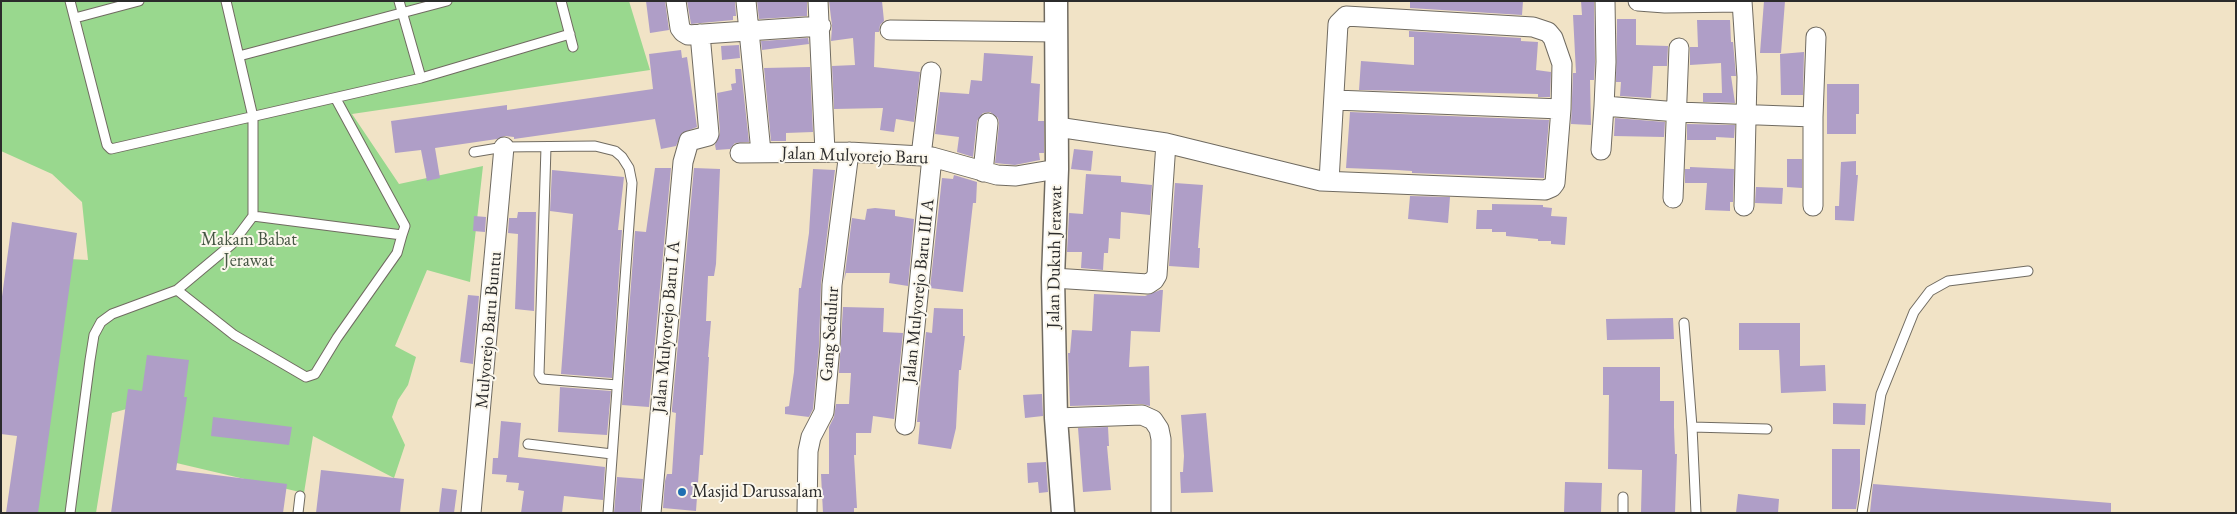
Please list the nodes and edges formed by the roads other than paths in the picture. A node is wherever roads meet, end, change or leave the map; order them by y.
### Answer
1 (70, 1) edge
2 (139, 1) edge
3 (226, 1) edge
4 (399, 1) edge
5 (447, 1) edge
6 (561, 1) edge
7 (676, 1) edge
8 (746, 1) edge
9 (818, 1) edge
10 (1056, 1) edge
11 (1605, 1) edge
12 (1638, 1) edge
13 (1742, 2) edge
14 (402, 13) junction
15 (74, 18) junction
16 (821, 26) junction
17 (748, 30) junction
18 (890, 30) dead end
19 (1057, 32) junction
20 (570, 34) junction
21 (700, 34) junction
22 (1816, 37) dead end
23 (573, 47) dead end
24 (1679, 48) dead end
25 (238, 56) junction
26 (931, 72) dead end
27 (421, 78) junction
28 (336, 98) junction
29 (1335, 100) junction
30 (1604, 106) junction
31 (1561, 109) junction
32 (1678, 112) junction
33 (1747, 115) junction
34 (253, 117) junction
35 (1813, 117) junction
36 (988, 123) dead end
37 (1057, 127) junction
38 (1166, 143) junction
39 (546, 147) junction
40 (504, 148) junction
41 (1601, 150) dead end
42 (474, 152) dead end
43 (761, 152) junction
44 (825, 152) junction
45 (849, 152) junction
46 (740, 153) dead end
47 (926, 157) junction
48 (1057, 169) junction
49 (983, 172) junction
50 (1328, 182) junction
51 (1673, 198) dead end
52 (1744, 206) dead end
53 (1813, 206) dead end
54 (254, 216) junction
55 (402, 235) junction
56 (2028, 271) dead end
57 (1053, 278) junction
58 (177, 290) junction
59 (1684, 323) dead end
60 (617, 385) junction
61 (1056, 418) junction
62 (905, 425) dead end
63 (1692, 428) junction
64 (1767, 429) dead end
65 (528, 444) dead end
66 (612, 454) junction
67 (300, 496) dead end
68 (1623, 497) dead end
69 (70, 513) edge
70 (298, 513) edge
71 (471, 513) edge
72 (608, 513) edge
73 (650, 513) edge
74 (808, 513) edge
75 (1063, 513) edge
76 (1161, 513) edge
77 (1622, 513) edge
78 (1696, 513) edge
79 (1862, 513) edge

1 - 15 lane
2 - 15 lane
3 - 25 lane
4 - 14 lane
5 - 14 lane
6 - 20 lane
7 - 21 street
8 - 17 street
9 - 16 street
10 - 19 street, Jalan Dukuh Jerawat
11 - 30 street
12 - 13 street
13 - 33 street
14 - 25 lane
14 - 27 lane
15 - 34 lane
16 - 17 street
16 - 44 street
17 - 21 street
17 - 43 street
18 - 19 street
19 - 37 street, Jalan Dukuh Jerawat
20 - 23 lane
20 - 27 lane
21 - 73 street, Jalan Mulyorejo Baru I A
22 - 35 street
24 - 32 street
25 - 34 lane
26 - 47 street, Jalan Mulyorejo Baru III A
27 - 28 lane
28 - 34 lane
28 - 55 lane
29 - 31 street
29 - 31 street
29 - 50 street
30 - 32 street
30 - 41 street
31 - 50 street
32 - 33 street
32 - 51 street
33 - 35 street
33 - 52 street
34 - 54 lane
35 - 53 street
36 - 49 street
37 - 38 street
37 - 48 street, Jalan Dukuh Jerawat
38 - 50 street
38 - 57 street
39 - 40 lane
39 - 60 lane
39 - 60 lane
40 - 42 lane
40 - 71 street, Mulyorejo Baru Buntu
43 - 44 street, Jalan Mulyorejo Baru
43 - 46 street, Jalan Mulyorejo Baru
44 - 45 street, Jalan Mulyorejo Baru
45 - 47 street, Jalan Mulyorejo Baru
45 - 74 street, Gang Sedulur
47 - 49 street, Jalan Mulyorejo Baru
47 - 62 street, Jalan Mulyorejo Baru III A
48 - 49 street, Jalan Mulyorejo Baru
48 - 57 street, Jalan Dukuh Jerawat
54 - 55 lane
54 - 58 lane
55 - 58 lane
56 - 79 lane
57 - 61 street, Jalan Dukuh Jerawat
58 - 69 lane
59 - 63 lane
60 - 66 lane
61 - 75 street, Jalan Dukuh Jerawat
61 - 76 street
63 - 64 lane
63 - 78 lane
65 - 66 lane
66 - 72 lane
67 - 70 lane
68 - 77 lane

